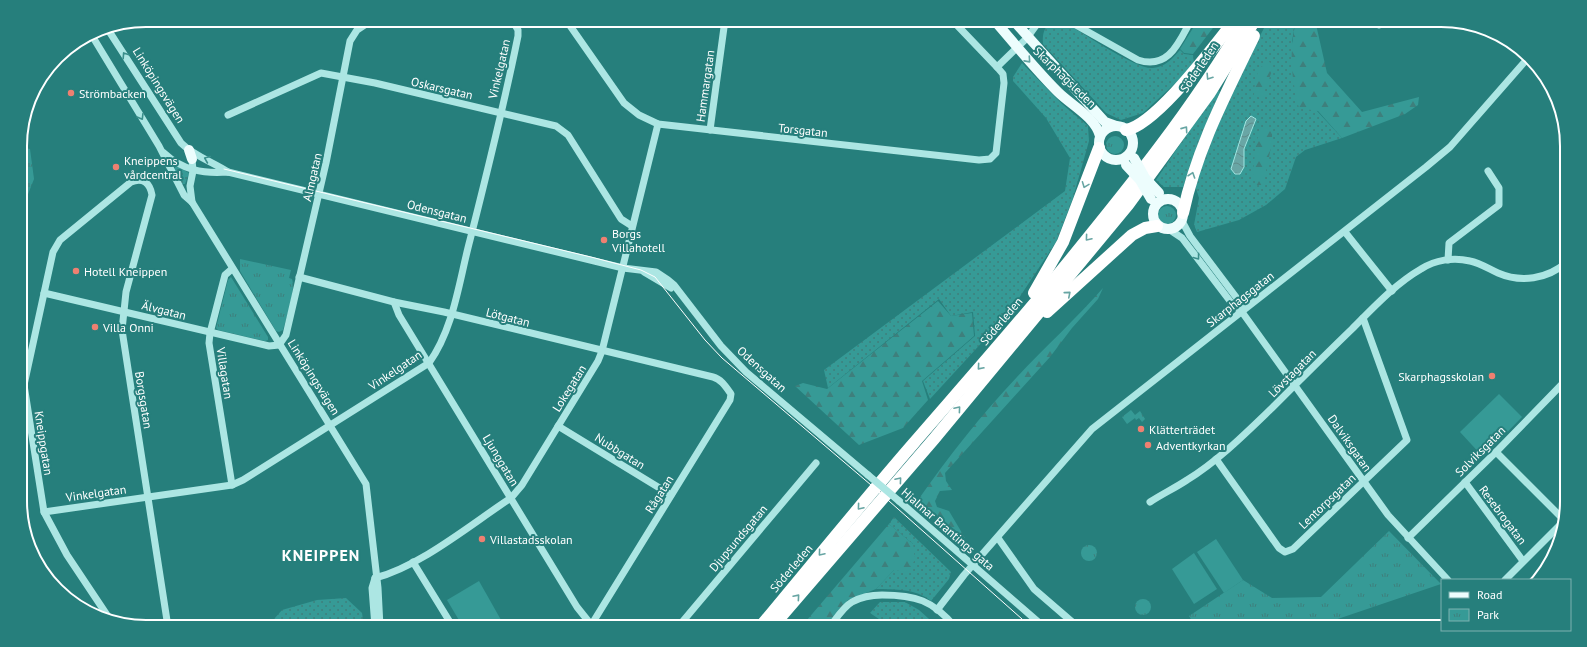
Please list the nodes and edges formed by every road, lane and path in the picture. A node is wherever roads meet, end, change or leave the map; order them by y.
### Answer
1 (362, 27) edge
2 (516, 27) edge
3 (571, 27) edge
4 (724, 27) edge
5 (959, 27) edge
6 (1000, 27) edge
7 (1018, 27) edge
8 (1035, 27) edge
9 (1079, 27) edge
10 (1188, 27) edge
11 (1229, 27) edge
12 (1240, 27) edge
13 (1251, 27) edge
14 (1258, 27) edge
15 (110, 32) edge
16 (1027, 38) junction
17 (94, 39) edge
18 (1018, 48) junction
19 (1526, 62) edge
20 (997, 67) junction
21 (344, 78) junction
22 (500, 112) junction
23 (228, 115) dead end
24 (658, 124) junction
25 (1121, 128) junction
26 (710, 130) junction
27 (1100, 136) junction
28 (1132, 147) junction
29 (1099, 148) junction
30 (164, 153) junction
31 (190, 155) junction
32 (1116, 160) junction
33 (1130, 162) junction
34 (193, 171) junction
35 (1488, 171) dead end
36 (228, 172) junction
37 (146, 181) joint
38 (319, 194) junction
39 (1159, 197) junction
40 (192, 202) junction
41 (1152, 210) junction
42 (1182, 217) junction
43 (632, 226) junction
44 (1157, 226) junction
45 (1170, 230) junction
46 (472, 231) junction
47 (1344, 232) junction
48 (1448, 260) junction
49 (1560, 267) edge
50 (623, 268) junction
51 (232, 269) junction
52 (299, 277) junction
53 (1392, 291) junction
54 (44, 293) junction
55 (394, 302) junction
56 (123, 311) junction
57 (1242, 312) junction
58 (452, 314) junction
59 (1363, 318) junction
60 (210, 333) junction
61 (1012, 338) junction
62 (279, 345) junction
63 (602, 351) junction
64 (429, 363) junction
65 (27, 371) edge
66 (713, 377) joint
67 (1296, 384) junction
68 (1560, 385) edge
69 (27, 404) edge
70 (330, 426) junction
71 (558, 426) junction
72 (837, 448) joint
73 (1496, 452) junction
74 (1216, 459) junction
75 (816, 463) dead end
76 (1364, 481) junction
77 (1465, 482) junction
78 (232, 485) junction
79 (671, 496) junction
80 (147, 497) junction
81 (511, 498) junction
82 (1150, 502) dead end
83 (44, 512) junction
84 (1559, 515) edge
85 (1558, 526) edge
86 (998, 538) junction
87 (1408, 538) junction
88 (1523, 561) junction
89 (414, 562) junction
90 (973, 565) junction
91 (376, 578) junction
92 (1447, 579) edge
93 (1506, 579) edge
94 (937, 610) junction
95 (106, 614) edge
96 (167, 620) edge
97 (374, 620) edge
98 (380, 620) edge
99 (449, 620) edge
100 (587, 620) edge
101 (596, 620) edge
102 (684, 620) edge
103 (766, 620) edge
104 (778, 620) edge
105 (835, 620) edge
106 (948, 620) edge
107 (1036, 620) edge
108 (1070, 620) edge

1 - 21 street, Almgatan
2 - 22 street, Vinkelgatan
3 - 24 street, Torsgatan
4 - 26 street, Hammargatan
5 - 20 street
6 - 18 main road, Skarphagsleden
7 - 16 main road, Skarphagsleden
8 - 16 street
9 - 10 street
11 - 25 highway
12 -> 61 highway, Söderleden
61 -> 13 highway, Söderleden
42 -> 14 highway
31 -> 15 street, Linköpingsvägen
16 - 18 street
16 - 25 main road, Skarphagsleden
17 -> 30 street, Linköpingsvägen
18 - 20 street
18 -> 27 main road, Skarphagsleden
19 - 47 street, Skarphagsgatan
20 - 26 street, Torsgatan
21 - 22 street, Oskarsgatan
21 - 23 street, Oskarsgatan
21 - 38 street, Almgatan
22 - 43 street, Oskarsgatan
22 - 46 street, Vinkelgatan
24 - 26 street, Torsgatan
24 - 43 street, Lokegatan
25 - 27 main road
25 - 28 main road
27 - 29 main road
28 - 32 main road
28 - 33 main road
29 - 32 main road
29 -> 61 highway
30 - 34 street, Odensgatan
30 - 40 street, Linköpingsvägen
31 - 34 street, Linköpingsvägen
36 -> 31 street, Odensgatan
32 - 33 main road
33 - 39 main road, bridge
34 - 36 street, Odensgatan
34 - 40 street, Linköpingsvägen
35 - 48 street
36 - 38 street, Odensgatan
37 - 54 street, Kneippgatan
37 - 56 street, Borgsgatan
38 - 46 street, Odensgatan
38 - 52 street, Almgatan
39 - 41 main road
39 - 41 main road
39 - 42 main road
40 - 51 street, Linköpingsvägen
41 - 44 main road
42 - 45 main road
42 - 57 street, Dalviksgatan
43 - 50 street, Lokegatan
44 - 45 main road
61 -> 44 highway
45 -> 57 street, Dalviksgatan
46 - 50 street, Odensgatan
46 - 58 street, Vinkelgatan
47 - 53 street
47 - 57 street, Skarphagsgatan
48 - 49 street, Lövstagatan
48 - 53 street, Lövstagatan
50 - 63 street, Lokegatan
50 - 72 street, Odensgatan
51 - 60 street, Villagatan
51 - 62 street, Linköpingsvägen
52 - 55 street, Lötgatan
52 - 62 street, Almgatan
53 - 59 street, Lövstagatan
54 - 56 street, Älvgatan
54 - 65 street, Kneippgatan
55 - 58 street, Lötgatan
55 - 64 street, Ljunggatan
56 - 60 street, Älvgatan
56 - 80 street, Borgsgatan
57 - 67 street, Dalviksgatan
57 - 86 street, Skarphagsgatan
58 - 63 street, Lötgatan
58 - 64 street, Vinkelgatan
59 - 67 street, Lövstagatan
59 - 76 street, Lentorpsgatan
60 - 62 street, Älvgatan
60 - 78 street, Villagatan
61 -> 103 highway, Söderleden
104 -> 61 highway, Söderleden
62 - 70 street, Linköpingsvägen
63 - 66 street, Lötgatan
63 - 71 street, Lokegatan
64 - 70 street, Vinkelgatan
64 - 81 street, Ljunggatan
66 - 79 street, Rågatan
67 - 74 street, Lövstagatan
67 - 76 street, Dalviksgatan
68 - 73 street, Solviksgatan
69 - 83 street, Kneippgatan
70 - 78 street, Vinkelgatan
70 - 91 street, Linköpingsvägen
71 - 79 street, Nubbgatan
71 - 81 street, Lokegatan
72 - 90 street, Hjalmar Brantings gata, bridge
73 - 77 street, Solviksgatan
73 - 84 street
74 - 76 street, Lentorpsgatan
74 - 82 street, Lövstagatan
75 - 102 street, Djupsundsgatan
76 - 87 street, Dalviksgatan
77 - 87 street, Solviksgatan
77 - 88 street, Resebrogatan
78 - 80 street, Vinkelgatan
79 - 101 street, Rågatan
80 - 83 street, Vinkelgatan
80 - 96 street, Borgsgatan
81 - 89 street, Lokegatan
81 - 100 street, Ljunggatan
83 - 95 street, Kneippgatan
85 - 88 street
86 - 90 street, Skarphagsgatan
86 - 108 street
87 - 92 street, Dalviksgatan
88 - 93 street
89 - 91 street, Lokegatan
89 - 99 street
90 - 94 street, Skarphagsgatan
90 - 107 street, Hjalmar Brantings gata
91 - 97 street, Linköpingsvägen
91 - 98 street, Linköpingsvägen
94 - 105 street
94 - 106 street

